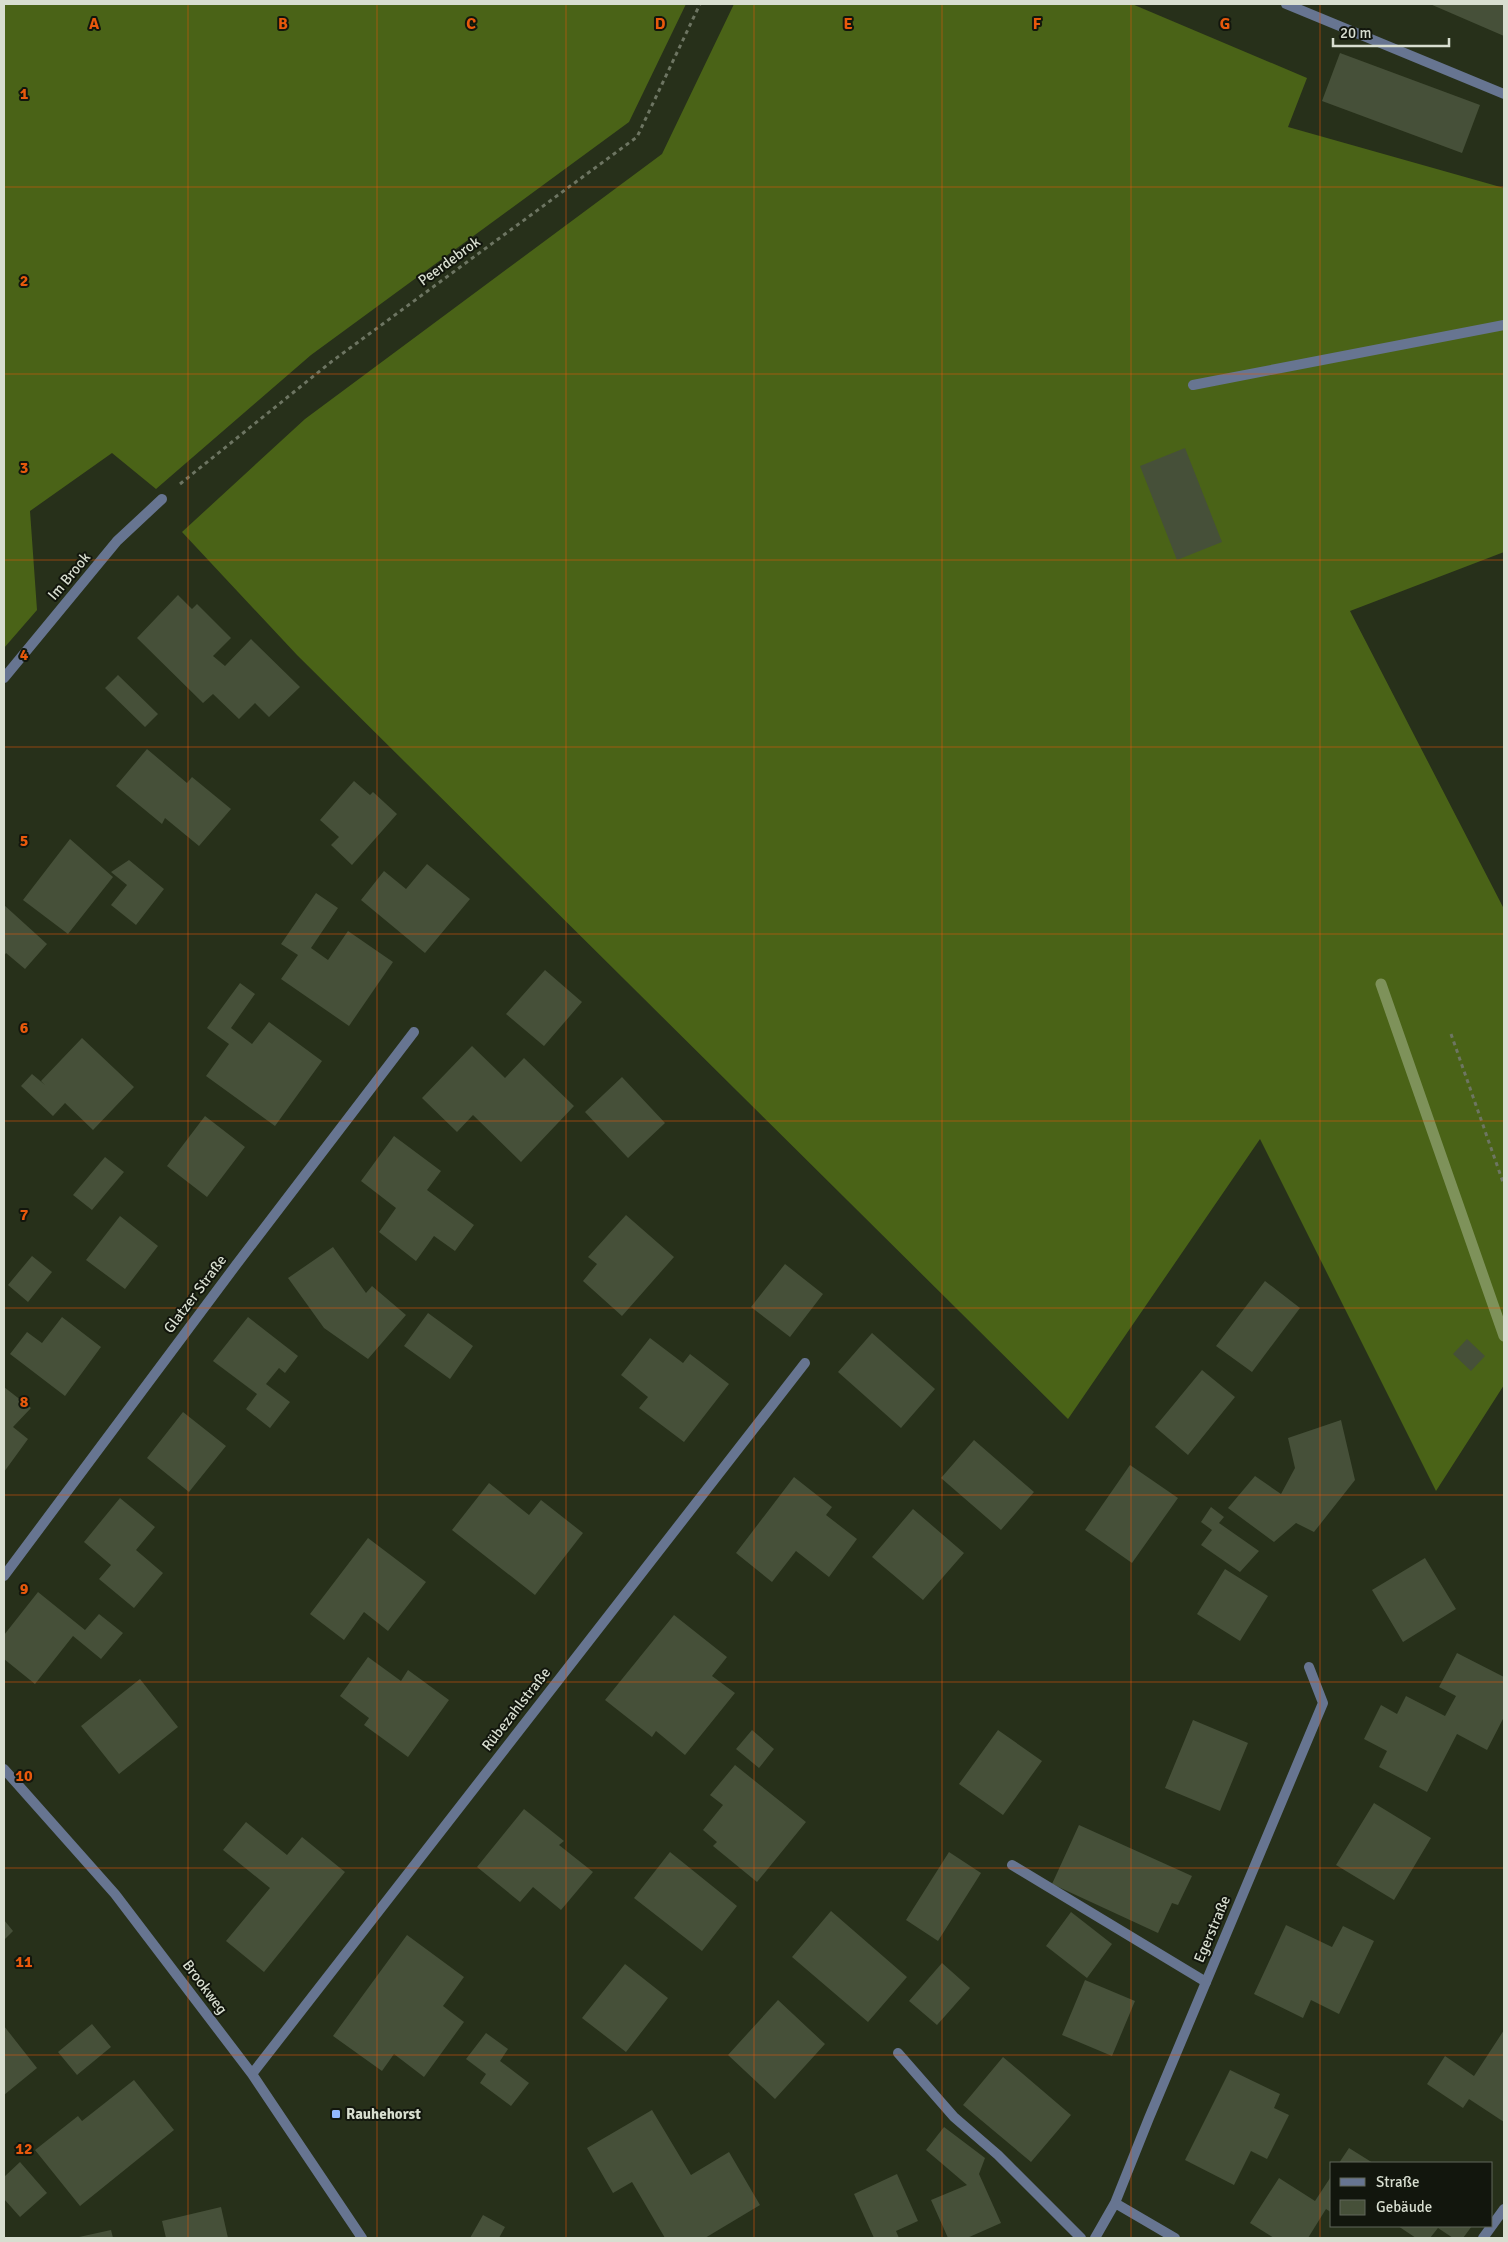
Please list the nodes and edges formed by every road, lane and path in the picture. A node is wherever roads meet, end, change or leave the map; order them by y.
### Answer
1 (700, 4) edge
2 (1286, 4) edge
3 (1504, 94) edge
4 (1504, 325) edge
5 (1193, 386) dead end
6 (162, 499) joint
7 (4, 678) edge
8 (414, 1032) dead end
9 (1451, 1034) dead end
10 (1504, 1185) edge
11 (805, 1363) dead end
12 (4, 1576) edge
13 (1309, 1667) dead end
14 (6, 1776) edge
15 (1012, 1865) dead end
16 (1206, 1982) junction
17 (898, 2053) dead end
18 (252, 2074) junction
19 (1115, 2203) junction
20 (1504, 2209) edge
21 (1493, 2224) edge
22 (1491, 2227) edge
23 (362, 2238) edge
24 (1081, 2238) edge
25 (1095, 2238) edge
26 (1175, 2238) edge
27 (1483, 2238) edge

1 - 6 path, Peerdebrok
2 - 3 street
4 - 5 street
6 - 7 street, Im Brook
8 - 12 street, Glatzer Straße
9 - 10 path
11 - 18 street, Rübezahlstraße
13 - 16 street, Egerstraße
14 - 18 street, Brookweg
15 - 16 street
16 - 19 street, Egerstraße
17 - 24 street
18 - 23 street, Brookweg
19 - 25 street, Egerstraße
19 - 26 street
20 - 21 street
22 - 27 street

